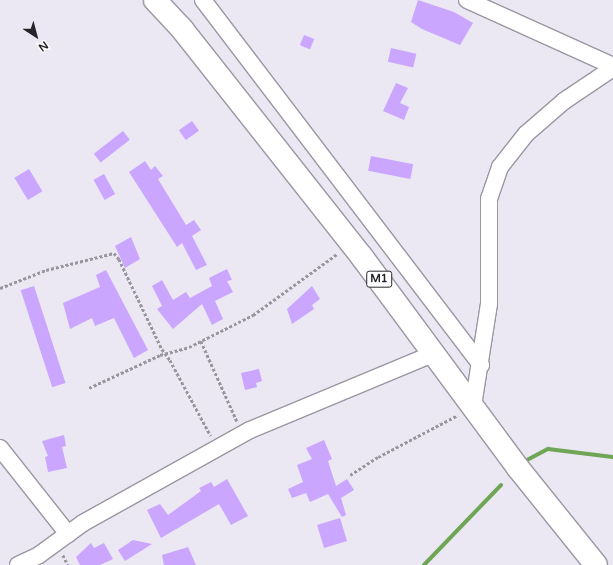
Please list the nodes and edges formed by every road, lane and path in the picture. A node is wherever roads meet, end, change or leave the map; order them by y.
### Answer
1 (155, 0) edge
2 (203, 0) edge
3 (466, 0) edge
4 (613, 67) edge
5 (341, 251) dead end
6 (0, 288) edge
7 (201, 341) junction
8 (435, 353) junction
9 (481, 365) junction
10 (89, 388) dead end
11 (473, 406) junction
12 (242, 434) junction
13 (0, 448) edge
14 (216, 449) junction
15 (350, 475) dead end
16 (68, 534) junction
17 (18, 565) edge
18 (596, 565) edge

1 - 8 highway, M1
2 - 9 street
3 - 4 street
4 - 9 street
5 - 7 path
6 - 14 path
7 - 10 path
7 - 12 path
8 - 11 highway, M1
8 - 12 street
9 - 11 street
11 - 15 path
11 - 18 highway, M1
12 - 14 street
13 - 16 street
14 - 16 street
16 - 17 street

